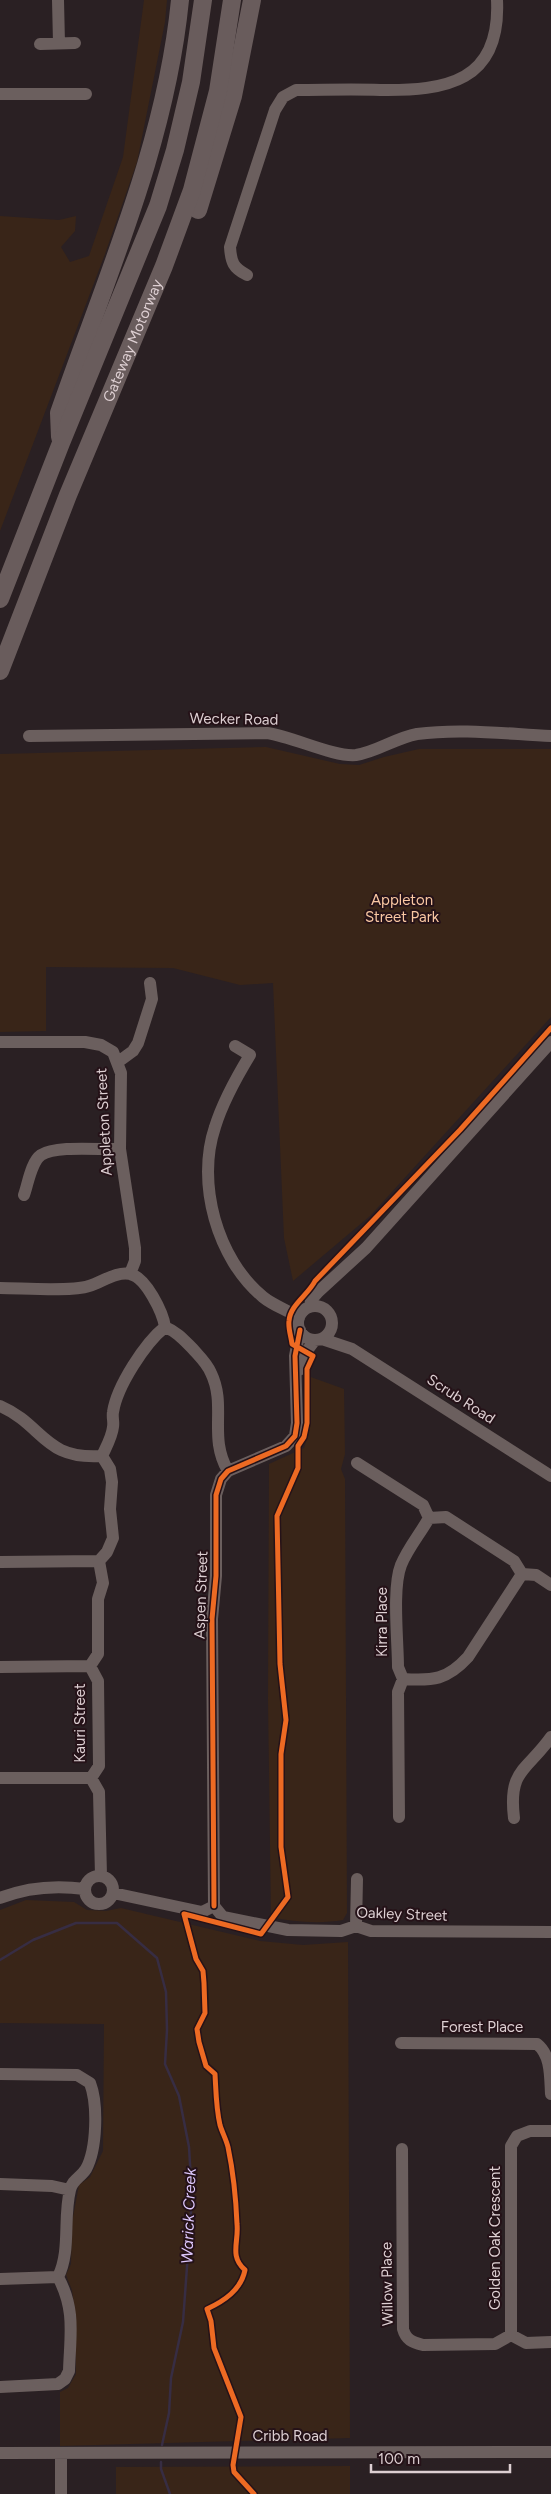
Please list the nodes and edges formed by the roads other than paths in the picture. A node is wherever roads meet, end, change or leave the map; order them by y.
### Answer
1 (58, 0) edge
2 (180, 0) edge
3 (203, 0) edge
4 (232, 0) edge
5 (252, 0) edge
6 (497, 0) edge
7 (59, 43) junction
8 (75, 43) dead end
9 (40, 44) dead end
10 (0, 94) edge
11 (86, 94) dead end
12 (164, 266) junction
13 (247, 275) dead end
14 (61, 443) junction
15 (0, 598) edge
16 (0, 671) edge
17 (29, 736) dead end
18 (551, 736) edge
19 (150, 983) dead end
20 (0, 1042) edge
21 (551, 1042) edge
22 (235, 1046) dead end
23 (118, 1062) junction
24 (120, 1149) junction
25 (24, 1195) dead end
26 (130, 1274) junction
27 (334, 1280) junction
28 (0, 1288) edge
29 (310, 1307) junction
30 (328, 1312) junction
31 (299, 1324) junction
32 (332, 1325) junction
33 (165, 1327) junction
34 (318, 1339) junction
35 (352, 1349) junction
36 (297, 1378) junction
37 (0, 1406) edge
38 (102, 1456) junction
39 (357, 1463) dead end
40 (228, 1471) junction
41 (551, 1476) edge
42 (430, 1518) junction
43 (99, 1561) junction
44 (0, 1562) edge
45 (522, 1574) junction
46 (551, 1585) edge
47 (90, 1666) junction
48 (0, 1667) edge
49 (403, 1680) junction
50 (551, 1737) edge
51 (0, 1778) edge
52 (91, 1778) junction
53 (399, 1817) dead end
54 (514, 1818) dead end
55 (101, 1876) junction
56 (357, 1879) dead end
57 (85, 1889) junction
58 (113, 1893) junction
59 (0, 1898) edge
60 (214, 1906) junction
61 (356, 1926) junction
62 (551, 1932) edge
63 (401, 2043) dead end
64 (0, 2074) edge
65 (551, 2094) edge
66 (551, 2131) edge
67 (402, 2150) dead end
68 (0, 2184) edge
69 (70, 2190) junction
70 (58, 2277) junction
71 (0, 2279) edge
72 (511, 2335) junction
73 (551, 2342) edge
74 (0, 2387) edge
75 (551, 2452) edge
76 (0, 2453) edge
77 (61, 2453) junction
78 (61, 2494) edge

1 - 7 street
2 - 14 highway
3 - 14 highway, Gateway Motorway
4 - 12 highway, Gateway Motorway
5 - 12 highway
6 - 13 street
7 - 8 street
7 - 9 street
10 - 11 street
12 - 16 highway, Gateway Motorway
14 - 15 highway, Gateway Motorway
17 - 18 street, Wecker Road
19 - 23 street
20 - 23 street, Appleton Street
21 - 27 street
22 - 31 street
23 - 24 street, Appleton Street
24 - 25 street
24 - 26 street, Appleton Street
26 - 28 street
26 - 33 street
27 - 29 street
27 - 30 street
29 - 30 street
29 - 31 street
30 - 32 street
31 - 34 street
31 - 36 street
32 - 34 street
32 - 35 street, Scrub Road
33 - 38 street
33 - 40 street
34 - 35 street, Scrub Road
34 - 36 street
35 - 41 street, Scrub Road
36 - 40 street
37 - 38 street
38 - 43 street
39 - 42 street
40 - 60 street, Aspen Street
42 - 45 street
42 - 49 street, Kirra Place
43 - 44 street
43 - 47 street, Kauri Street
45 - 46 street
45 - 49 street
47 - 48 street
47 - 52 street, Kauri Street
49 - 53 street, Kirra Place
50 - 54 street
51 - 52 street
52 - 55 street, Kauri Street
55 - 57 street
55 - 58 street
56 - 61 street
57 - 58 street
57 - 59 street
58 - 60 street
60 - 61 street, Oakley Street
61 - 62 street, Oakley Street
63 - 65 street, Forest Place
64 - 69 street
66 - 72 street, Golden Oak Crescent
67 - 72 street, Willow Place
68 - 69 street
69 - 70 street
70 - 71 street
70 - 74 street
72 - 73 street
75 - 77 street, Cribb Road
76 - 77 street, Cribb Road
77 - 78 street

